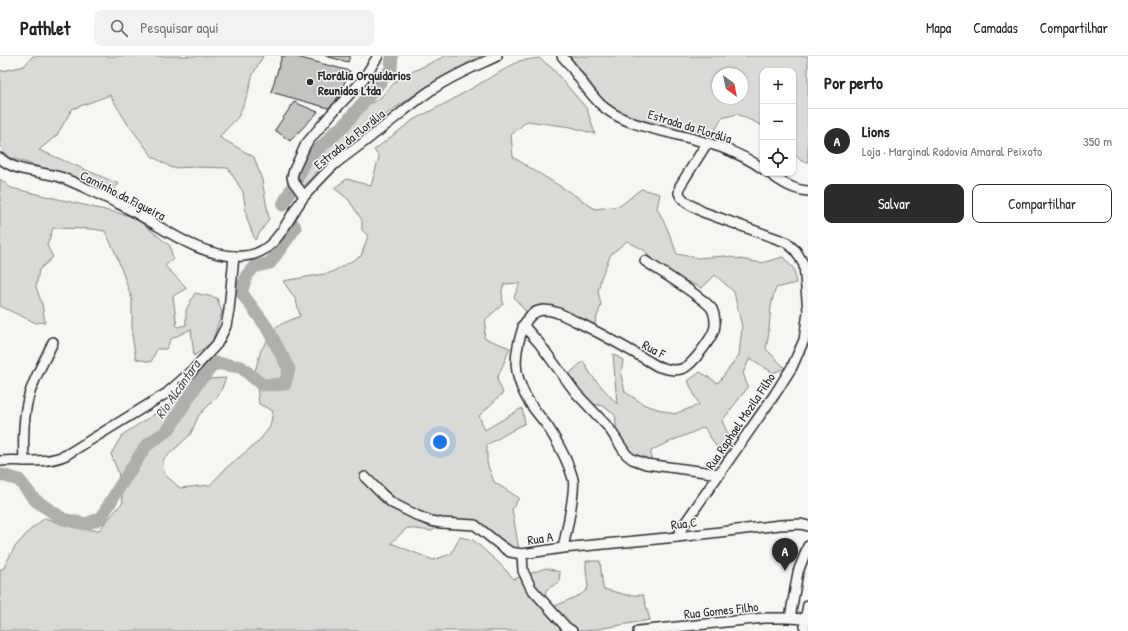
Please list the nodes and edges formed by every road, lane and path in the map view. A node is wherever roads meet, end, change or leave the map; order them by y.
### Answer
1 (378, 56) edge
2 (497, 56) edge
3 (562, 56) edge
4 (707, 143) junction
5 (0, 158) edge
6 (760, 167) edge
7 (774, 176) edge
8 (808, 191) edge
9 (304, 196) junction
10 (234, 256) junction
11 (645, 261) dead end
12 (808, 312) edge
13 (523, 325) junction
14 (53, 342) dead end
15 (0, 461) edge
16 (24, 461) junction
17 (720, 474) junction
18 (365, 478) dead end
19 (808, 526) edge
20 (677, 537) junction
21 (808, 546) edge
22 (564, 548) junction
23 (522, 554) junction
24 (808, 605) edge
25 (790, 618) junction
26 (805, 619) junction
27 (572, 631) edge
28 (639, 631) edge
29 (805, 631) edge

1 - 9 street
2 - 9 street, Estrada da Florália
3 - 4 street, Estrada da Florália
4 - 6 street, Estrada da Florália
4 - 12 street, Rua Raphael Mozila Filho
5 - 10 street, Caminho da Figueira
7 - 8 street
9 - 10 street, Estrada da Florália
10 - 16 street
11 - 13 street, Rua F
12 - 17 street, Rua Raphael Mozila Filho
13 - 17 street
13 - 22 street
14 - 16 street
15 - 16 street
17 - 20 street, Rua Raphael Mozila Filho
18 - 23 street
19 - 20 street, Rua C
20 - 22 street, Rua C
21 - 25 street
22 - 23 street, Rua A
23 - 27 street
24 - 26 street
25 - 26 street, Rua Gomes Filho
25 - 28 street, Rua Gomes Filho
26 - 29 street

